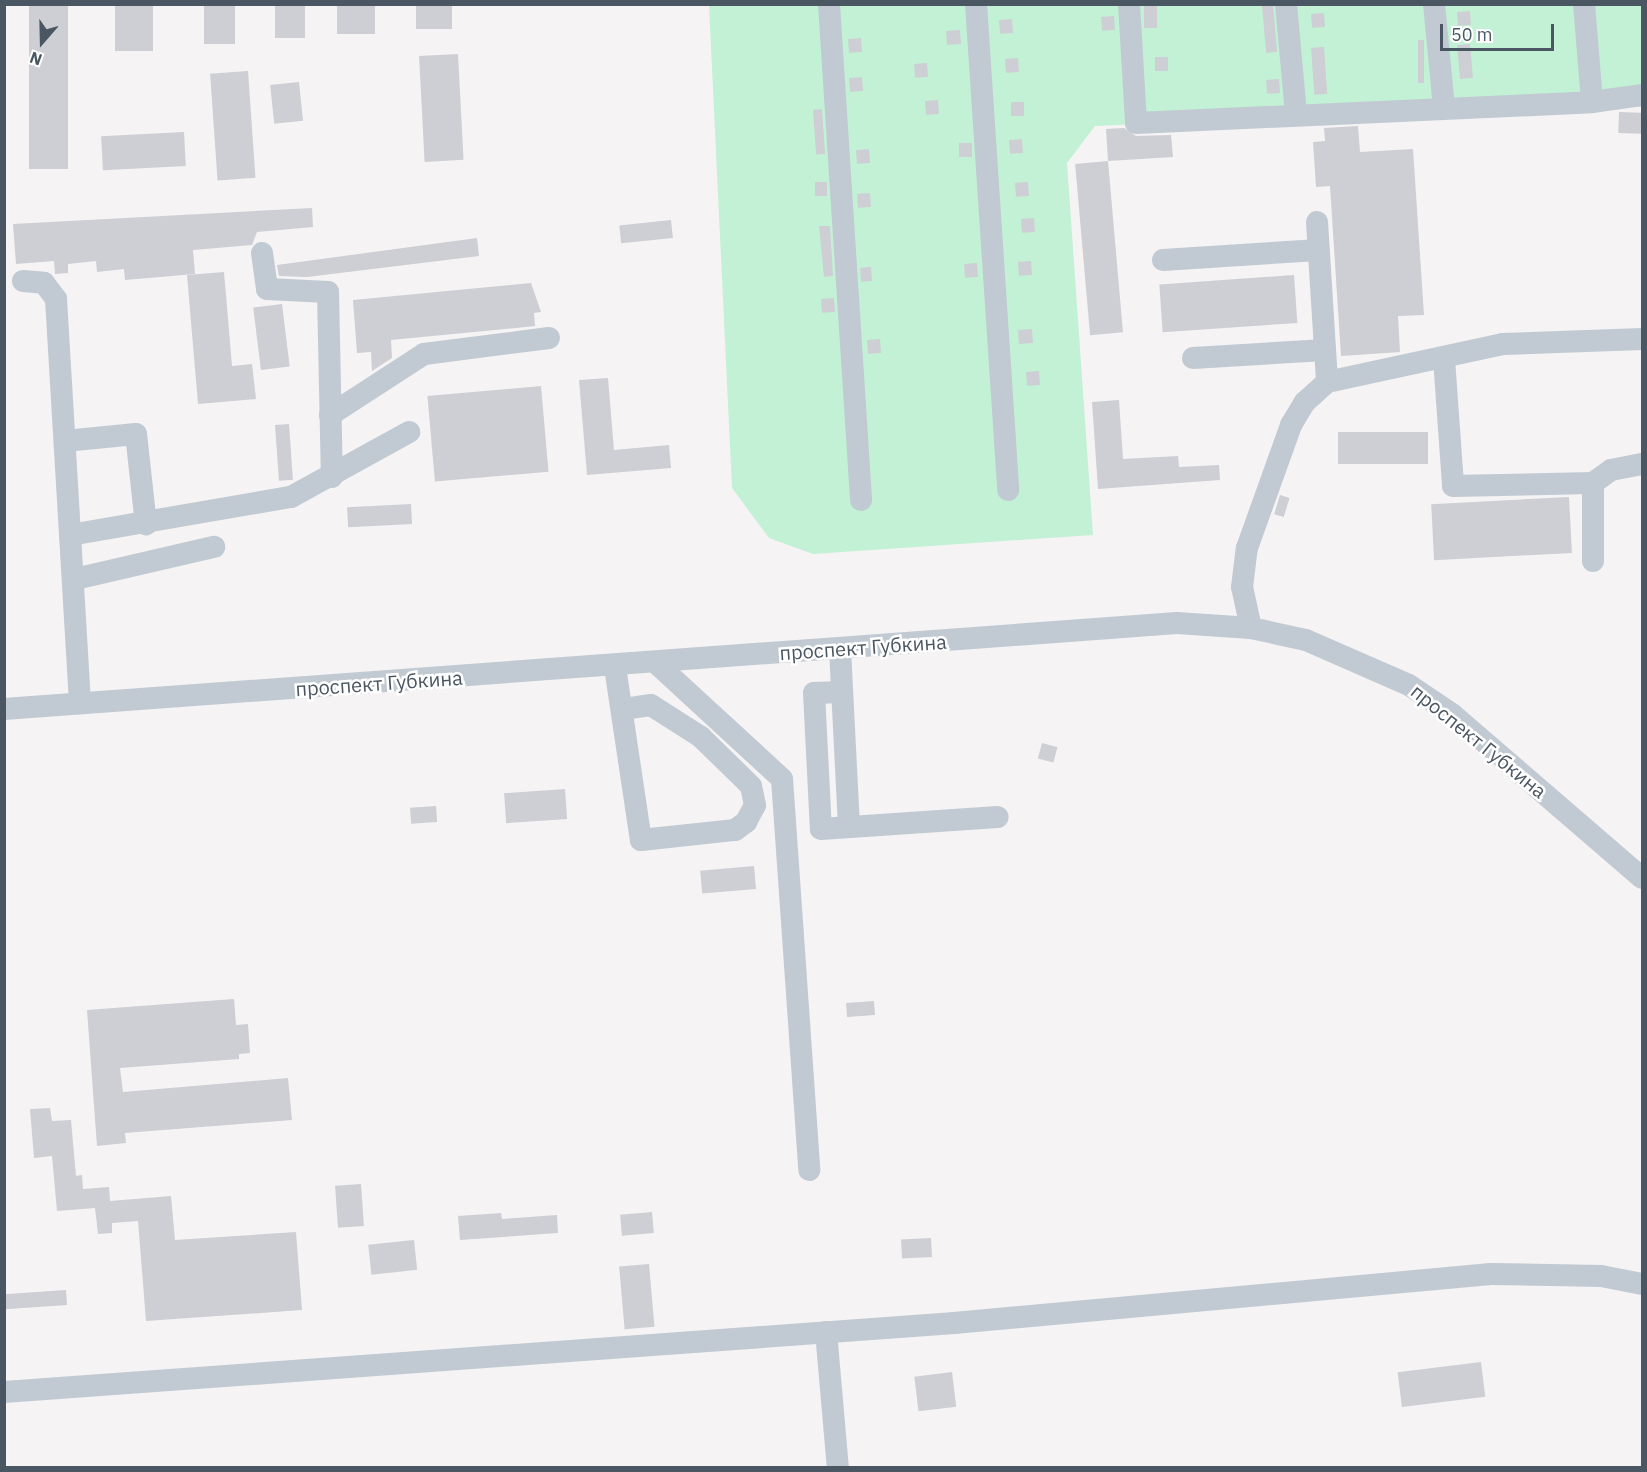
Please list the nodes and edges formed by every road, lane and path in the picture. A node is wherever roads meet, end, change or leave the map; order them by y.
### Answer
1 (829, 4) edge
2 (976, 4) edge
3 (1129, 4) edge
4 (1286, 4) edge
5 (1434, 4) edge
6 (1584, 4) edge
7 (1642, 95) edge
8 (1592, 102) junction
9 (1444, 107) junction
10 (1296, 114) junction
11 (1317, 222) dead end
12 (1319, 250) junction
13 (262, 253) dead end
14 (1163, 260) dead end
15 (23, 281) dead end
16 (549, 338) dead end
17 (1642, 339) edge
18 (1325, 350) junction
19 (1193, 358) dead end
20 (1444, 359) junction
21 (1327, 382) junction
22 (330, 415) junction
23 (409, 432) dead end
24 (65, 441) junction
25 (1642, 464) edge
26 (332, 477) junction
27 (1593, 483) junction
28 (1008, 489) dead end
29 (861, 500) dead end
30 (146, 524) junction
31 (70, 535) junction
32 (214, 547) dead end
33 (1593, 561) dead end
34 (75, 579) junction
35 (1251, 628) junction
36 (840, 649) junction
37 (656, 663) junction
38 (615, 667) junction
39 (80, 703) junction
40 (622, 708) junction
41 (4, 709) edge
42 (998, 817) dead end
43 (1642, 878) edge
44 (809, 1170) dead end
45 (1642, 1284) edge
46 (826, 1332) junction
47 (4, 1392) edge
48 (838, 1467) edge

1 - 29 street
2 - 28 street
3 - 10 street
4 - 10 street
5 - 9 street
6 - 8 street
7 - 8 street
8 - 9 street
9 - 10 street
11 - 12 street
12 - 14 street
12 - 18 street
13 - 22 street
15 - 24 street
16 - 22 street
17 - 20 street
18 - 19 street
18 - 21 street
20 - 21 street
20 - 27 street
21 - 35 street
22 - 26 street
23 - 26 street
24 - 30 street
24 - 31 street
25 - 27 street
26 - 30 street
27 - 33 street
30 - 31 street
31 - 34 street
32 - 34 street
34 - 39 street
35 - 36 street, проспект Губкина
35 - 43 street, проспект Губкина
36 - 37 street, проспект Губкина
36 - 42 street
37 - 38 street, проспект Губкина
37 - 44 street
38 - 39 street, проспект Губкина
38 - 40 street
39 - 41 street, проспект Губкина
40 - 40 street
45 - 46 street
46 - 47 street
46 - 48 street

